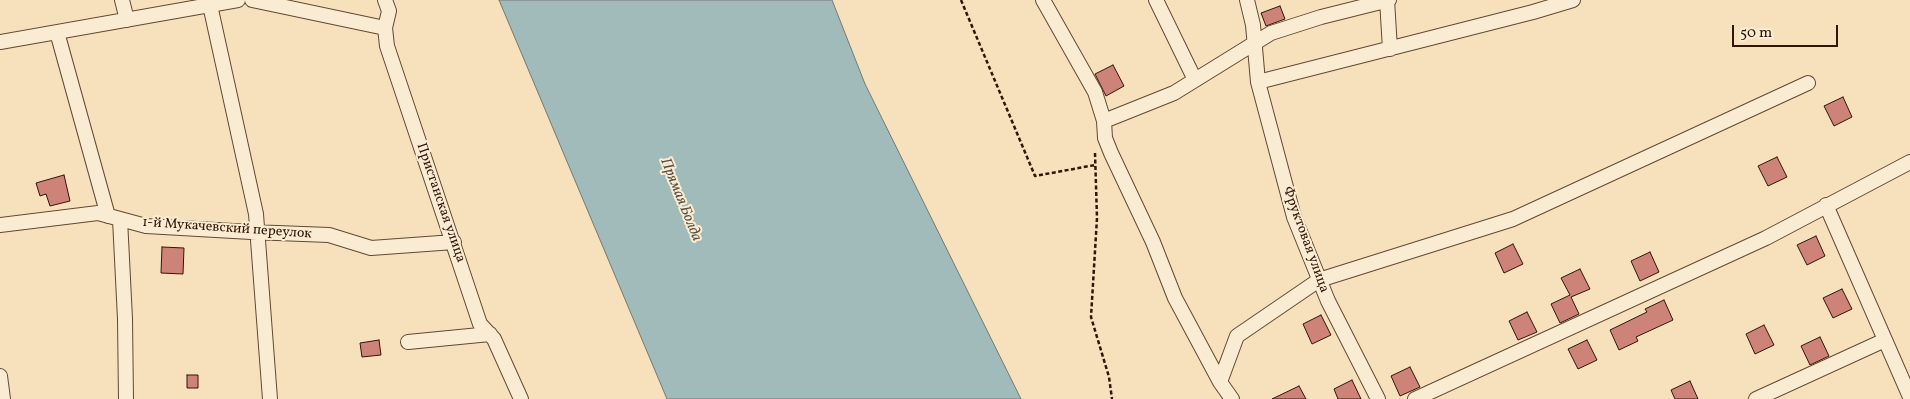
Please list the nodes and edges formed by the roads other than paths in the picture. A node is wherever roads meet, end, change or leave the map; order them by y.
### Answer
1 (122, 0) edge
2 (238, 0) edge
3 (252, 0) edge
4 (385, 0) edge
5 (1043, 0) edge
6 (1156, 0) edge
7 (1247, 0) edge
8 (1388, 0) edge
9 (1573, 0) edge
10 (210, 5) junction
11 (127, 20) junction
12 (385, 28) junction
13 (57, 32) junction
14 (0, 42) edge
15 (1254, 43) junction
16 (1390, 48) junction
17 (1195, 80) junction
18 (1258, 82) junction
19 (1808, 84) dead end
20 (1104, 120) junction
21 (1910, 162) edge
22 (1826, 205) junction
23 (114, 217) junction
24 (0, 225) edge
25 (256, 232) junction
26 (454, 242) junction
27 (1319, 280) junction
28 (490, 334) junction
29 (1885, 340) junction
30 (408, 342) dead end
31 (0, 376) edge
32 (1220, 382) junction
33 (1910, 396) edge
34 (3, 399) edge
35 (126, 399) edge
36 (270, 399) edge
37 (521, 399) edge
38 (1232, 399) edge
39 (1378, 399) edge
40 (1415, 399) edge
41 (1756, 399) edge

1 - 11 street
2 - 10 street
3 - 12 street
4 - 12 street, Пристанская улица
5 - 20 street
6 - 17 street
7 - 15 street, Фруктовая улица
8 - 15 street
8 - 16 street
9 - 16 street
10 - 11 street
10 - 25 street
11 - 13 street
12 - 26 street, Пристанская улица
13 - 14 street
13 - 23 street
15 - 17 street
15 - 18 street, Фруктовая улица
16 - 18 street
17 - 20 street
18 - 27 street, Фруктовая улица
19 - 27 street
20 - 32 street
21 - 22 street
22 - 29 street
22 - 40 street
23 - 24 street, 1-й Мукачевский переулок
23 - 25 street, 1-й Мукачевский переулок
23 - 35 street
25 - 26 street, 1-й Мукачевский переулок
25 - 36 street
26 - 28 street, Пристанская улица
27 - 32 street
27 - 39 street, Фруктовая улица
28 - 30 street
28 - 37 street, Пристанская улица
29 - 33 street
29 - 41 street
31 - 34 street
32 - 38 street

